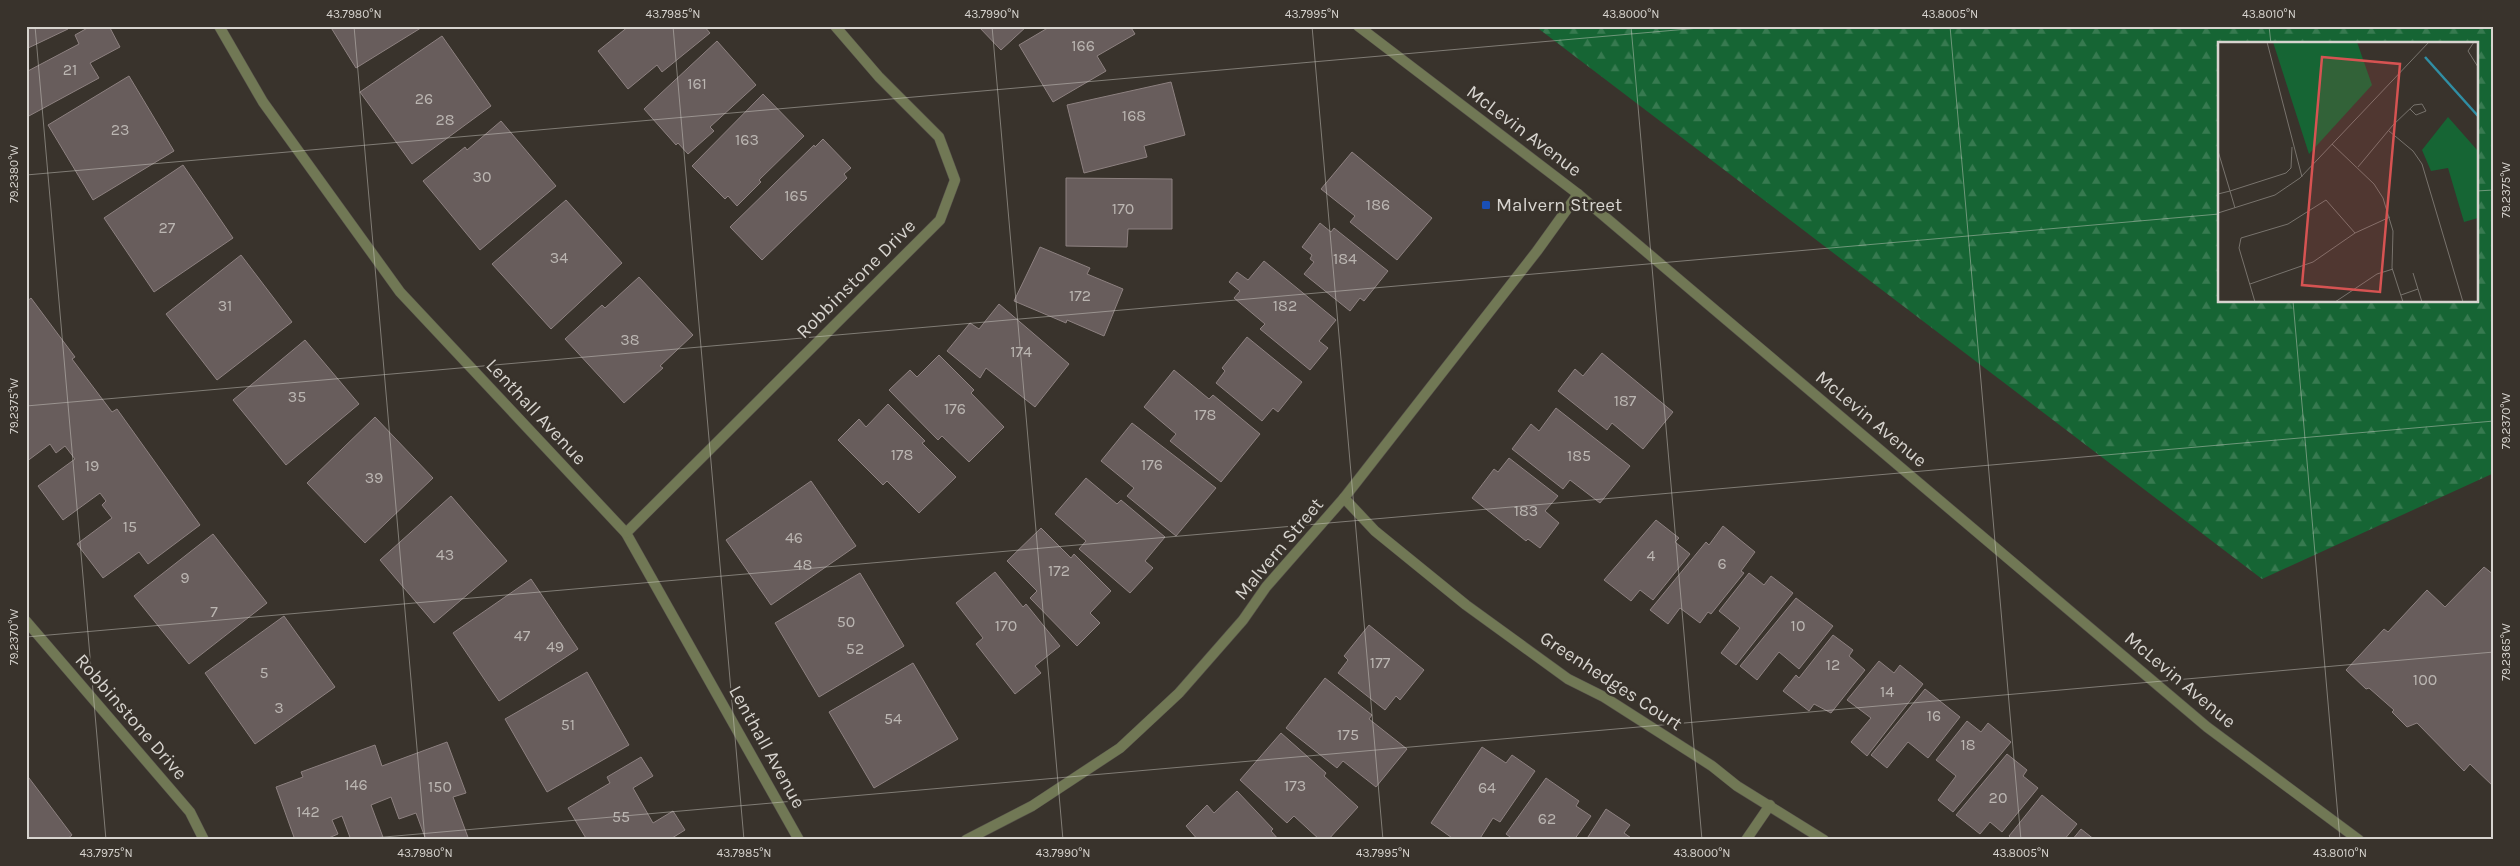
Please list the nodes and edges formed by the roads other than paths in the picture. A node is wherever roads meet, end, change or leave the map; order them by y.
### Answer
1 (219, 26) edge
2 (835, 26) edge
3 (1358, 26) edge
4 (1578, 194) junction
5 (1344, 498) junction
6 (626, 533) junction
7 (26, 621) edge
8 (1770, 805) junction
9 (204, 840) edge
10 (799, 840) edge
11 (966, 840) edge
12 (1746, 840) edge
13 (1824, 840) edge
14 (2359, 840) edge

1 - 6 street, Lenthall Avenue
2 - 6 street, Robbinstone Drive
3 - 4 street, McLevin Avenue
4 - 5 street, Malvern Street
4 - 14 street, McLevin Avenue
5 - 8 street, Greenhedges Court
5 - 11 street, Malvern Street
6 - 10 street, Lenthall Avenue
7 - 9 street, Robbinstone Drive
8 - 12 street
8 - 13 street, Greenhedges Court

